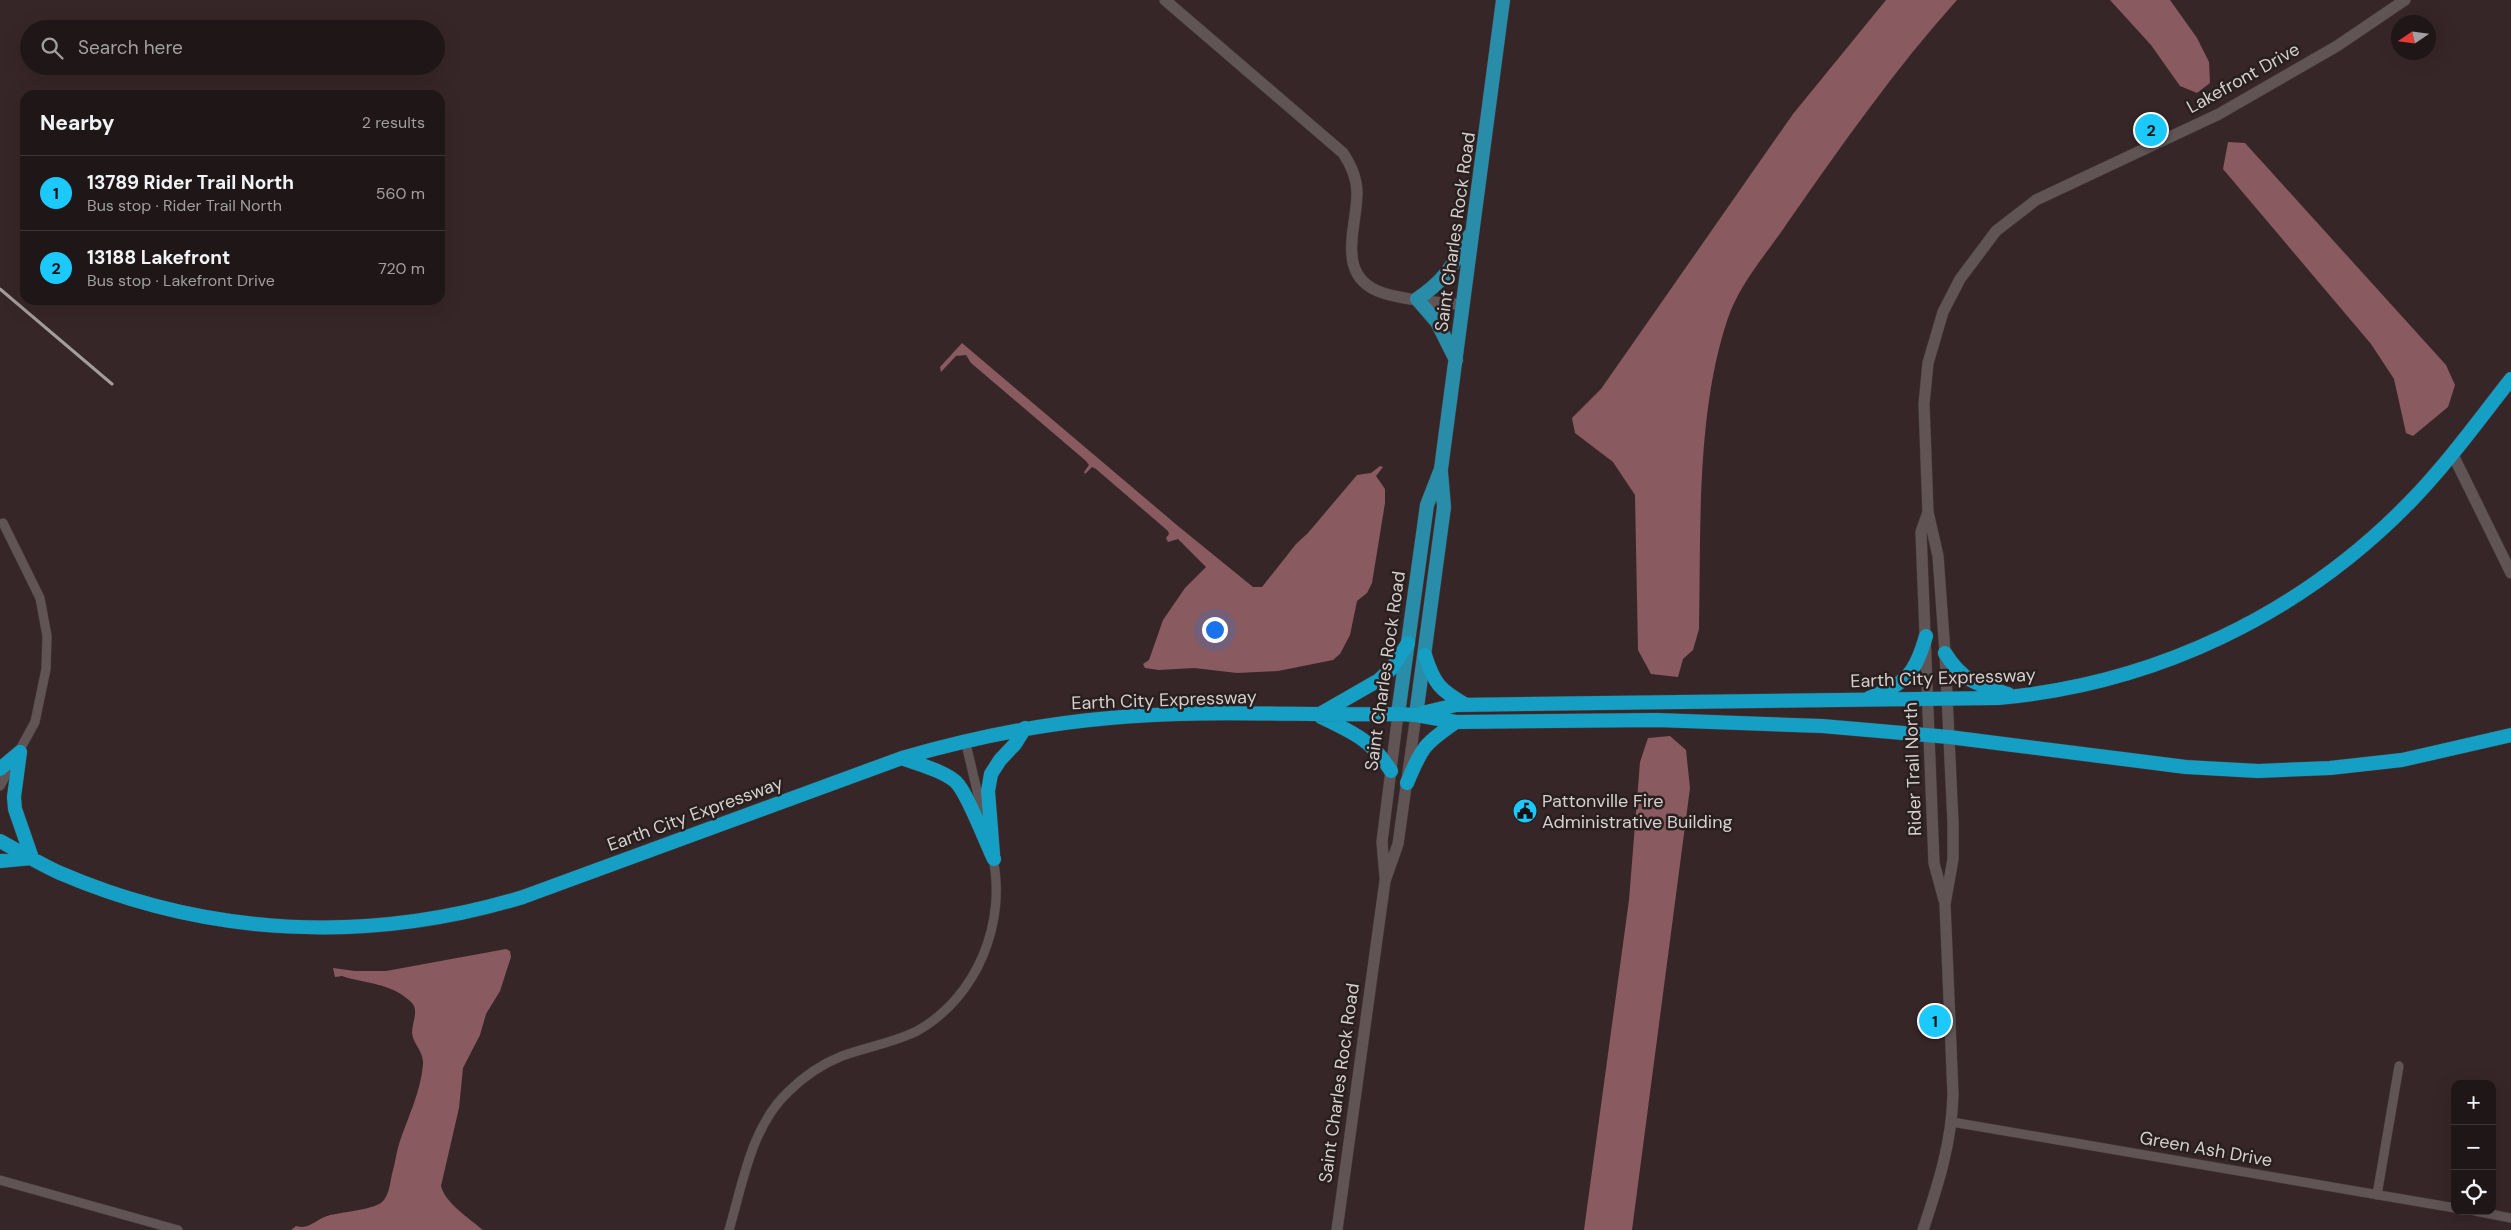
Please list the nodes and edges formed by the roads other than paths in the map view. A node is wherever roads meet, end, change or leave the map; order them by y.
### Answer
1 (1165, 0) edge
2 (1503, 0) edge
3 (2400, 1) edge
4 (2036, 200) joint
5 (1474, 228) junction
6 (1417, 299) junction
7 (1464, 305) junction
8 (1456, 360) junction
9 (2511, 379) edge
10 (2452, 453) junction
11 (1441, 469) junction
12 (1928, 512) junction
13 (3, 523) dead end
14 (2511, 573) edge
15 (1926, 636) junction
16 (1408, 643) junction
17 (1945, 653) junction
18 (1425, 656) junction
19 (2016, 696) junction
20 (1928, 700) junction
21 (1947, 700) junction
22 (1862, 701) junction
23 (1467, 705) junction
24 (1398, 714) junction
25 (1318, 715) junction
26 (1416, 715) junction
27 (1456, 722) junction
28 (1025, 728) junction
29 (1929, 735) junction
30 (2511, 736) edge
31 (1949, 737) junction
32 (965, 740) junction
33 (20, 752) junction
34 (902, 758) junction
35 (0, 769) edge
36 (1390, 771) junction
37 (1407, 783) junction
38 (0, 786) edge
39 (0, 841) edge
40 (32, 858) junction
41 (994, 859) junction
42 (0, 861) edge
43 (1385, 881) junction
44 (1945, 904) junction
45 (2399, 1066) dead end
46 (1952, 1122) junction
47 (0, 1180) edge
48 (2377, 1195) junction
49 (2451, 1207) edge
50 (2495, 1215) edge
51 (2511, 1218) edge
52 (178, 1230) edge
53 (729, 1230) edge
54 (1337, 1230) edge
55 (1923, 1230) edge

1 - 6 street
2 - 5 main road, Saint Charles Rock Road
3 - 4 street, Lakefront Drive
4 - 12 street, Rider Trail North
5 - 6 main road
5 - 7 main road, Saint Charles Rock Road
6 - 7 street
6 - 8 main road
7 - 8 main road, Saint Charles Rock Road
8 - 11 main road, Saint Charles Rock Road
9 - 10 highway, Earth City Expressway
10 - 14 street
10 - 19 highway, Earth City Expressway
11 - 16 main road, Saint Charles Rock Road
11 - 18 main road, Saint Charles Rock Road
12 - 15 street, Rider Trail North
12 - 17 street, Rider Trail North
13 - 33 street
15 - 20 street, Rider Trail North
15 - 22 highway
16 - 24 main road, Saint Charles Rock Road
16 - 25 highway
17 - 19 highway
17 - 21 street, Rider Trail North
18 - 23 highway
18 - 26 main road, Saint Charles Rock Road
19 - 21 highway, Earth City Expressway
20 - 21 highway, Earth City Expressway
20 - 22 highway, Earth City Expressway
20 - 29 street, Rider Trail North
21 - 31 street, Rider Trail North
22 - 23 highway, Earth City Expressway
23 - 26 highway, Earth City Expressway
24 - 25 highway, Earth City Expressway
24 - 26 highway, Earth City Expressway
24 - 36 street, Saint Charles Rock Road
25 - 28 highway, Earth City Expressway
25 - 36 highway
26 - 27 highway, Earth City Expressway
26 - 37 street, Saint Charles Rock Road
27 - 29 highway, Earth City Expressway
27 - 37 highway
28 - 32 highway, Earth City Expressway
28 - 41 highway
29 - 31 highway, Earth City Expressway
29 - 44 street, Rider Trail North
30 - 31 highway, Earth City Expressway
31 - 44 street, Rider Trail North
32 - 34 highway, Earth City Expressway
32 - 41 street
33 - 35 highway
33 - 38 street
33 - 40 highway
34 - 40 highway, Earth City Expressway
34 - 41 highway
36 - 43 street, Saint Charles Rock Road
37 - 43 street, Saint Charles Rock Road
39 - 40 highway, Earth City Expressway
40 - 42 highway
41 - 53 street
43 - 54 street, Saint Charles Rock Road
44 - 46 street, Rider Trail North
45 - 48 street
46 - 48 street, Green Ash Drive
46 - 55 street, Rider Trail North
47 - 52 street
48 - 49 street, Green Ash Drive
50 - 51 street

